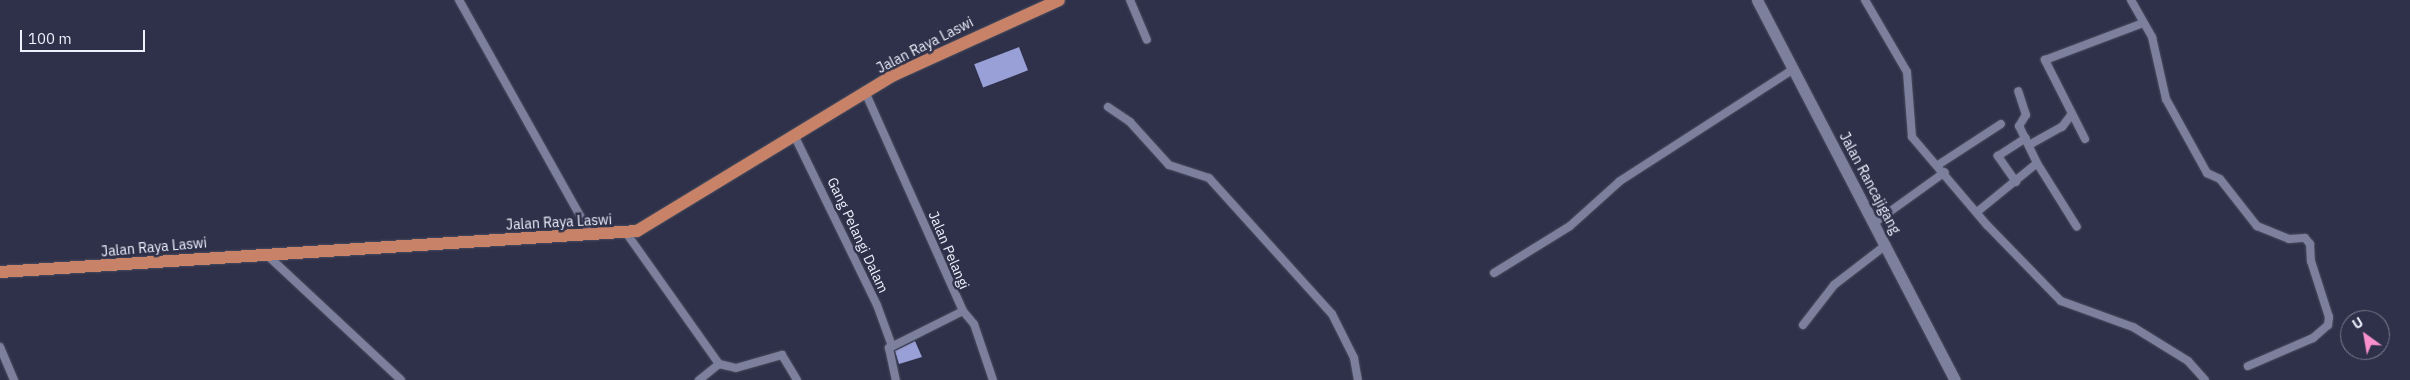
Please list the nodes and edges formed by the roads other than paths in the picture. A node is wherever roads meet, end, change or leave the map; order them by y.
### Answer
1 (458, 0) edge
2 (1059, 0) edge
3 (1130, 0) edge
4 (1757, 0) edge
5 (1866, 0) edge
6 (2131, 0) edge
7 (2144, 23) junction
8 (1147, 40) dead end
9 (1794, 69) junction
10 (2018, 91) dead end
11 (866, 94) junction
12 (1108, 107) dead end
13 (2071, 115) junction
14 (2000, 124) dead end
15 (795, 137) junction
16 (2085, 139) dead end
17 (2027, 141) junction
18 (2037, 162) junction
19 (1938, 165) junction
20 (1939, 175) junction
21 (2016, 182) junction
22 (1978, 212) junction
23 (1874, 223) junction
24 (2077, 227) dead end
25 (627, 234) junction
26 (592, 237) junction
27 (1886, 245) junction
28 (266, 254) junction
29 (0, 272) edge
30 (1494, 273) dead end
31 (963, 311) junction
32 (1803, 325) dead end
33 (892, 346) junction
34 (0, 347) edge
35 (719, 364) junction
36 (2248, 366) dead end
37 (14, 380) edge
38 (401, 380) edge
39 (700, 380) edge
40 (797, 380) edge
41 (896, 380) edge
42 (993, 380) edge
43 (1358, 380) edge
44 (1955, 380) edge
45 (2205, 380) edge

1 - 26 street
2 - 11 main road, Jalan Raya Laswi
3 - 8 street
4 - 9 main road, Jalan Rancajigang
5 - 19 street
6 - 7 street
7 - 13 street
7 - 36 street
9 - 23 main road, Jalan Rancajigang
9 - 30 street
10 - 17 street
11 - 15 main road, Jalan Raya Laswi
11 - 31 street, Jalan Pelangi
12 - 43 street
13 - 16 street
13 - 17 street
14 - 19 street
15 - 25 main road, Jalan Raya Laswi
15 - 33 street, Gang Pelangi Dalam
17 - 18 street
17 - 21 street
18 - 21 street
18 - 24 street
19 - 20 street
20 - 22 street
20 - 23 street
21 - 22 street
22 - 45 street
23 - 27 main road, Jalan Rancajigang
25 - 26 main road, Jalan Raya Laswi
25 - 35 street
26 - 28 main road, Jalan Raya Laswi
27 - 32 street
27 - 44 main road, Jalan Rancajigang
28 - 29 main road, Jalan Raya Laswi
28 - 38 street
31 - 33 street, Jalan Pelangi
31 - 42 street
33 - 41 street
34 - 37 street
35 - 39 street
35 - 40 street

